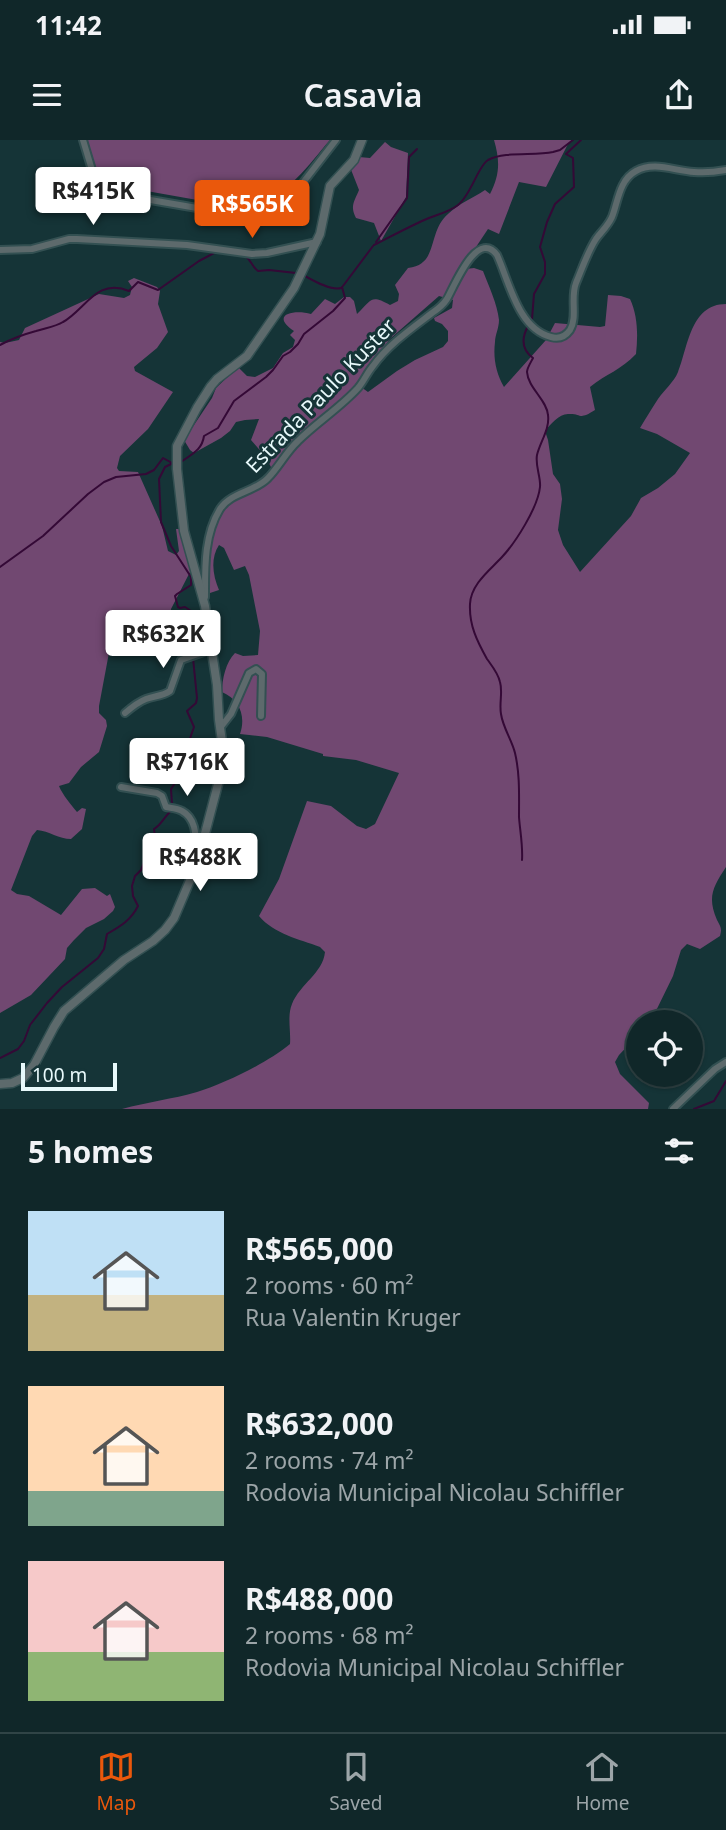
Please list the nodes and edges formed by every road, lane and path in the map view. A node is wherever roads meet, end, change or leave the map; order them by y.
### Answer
1 (83, 140) edge
2 (336, 140) edge
3 (362, 140) edge
4 (726, 170) edge
5 (317, 242) junction
6 (0, 250) edge
7 (205, 606) junction
8 (212, 649) junction
9 (125, 713) dead end
10 (261, 716) dead end
11 (220, 728) junction
12 (121, 788) dead end
13 (197, 864) junction
14 (726, 1062) edge
15 (0, 1084) edge
16 (673, 1109) edge

1 - 2 street
3 - 5 street
4 - 7 street, Estrada Paulo Kuster
5 - 6 street
5 - 7 street
7 - 8 street
8 - 9 street
8 - 11 street
10 - 11 street
11 - 13 street
12 - 13 street
13 - 15 street
14 - 16 street

